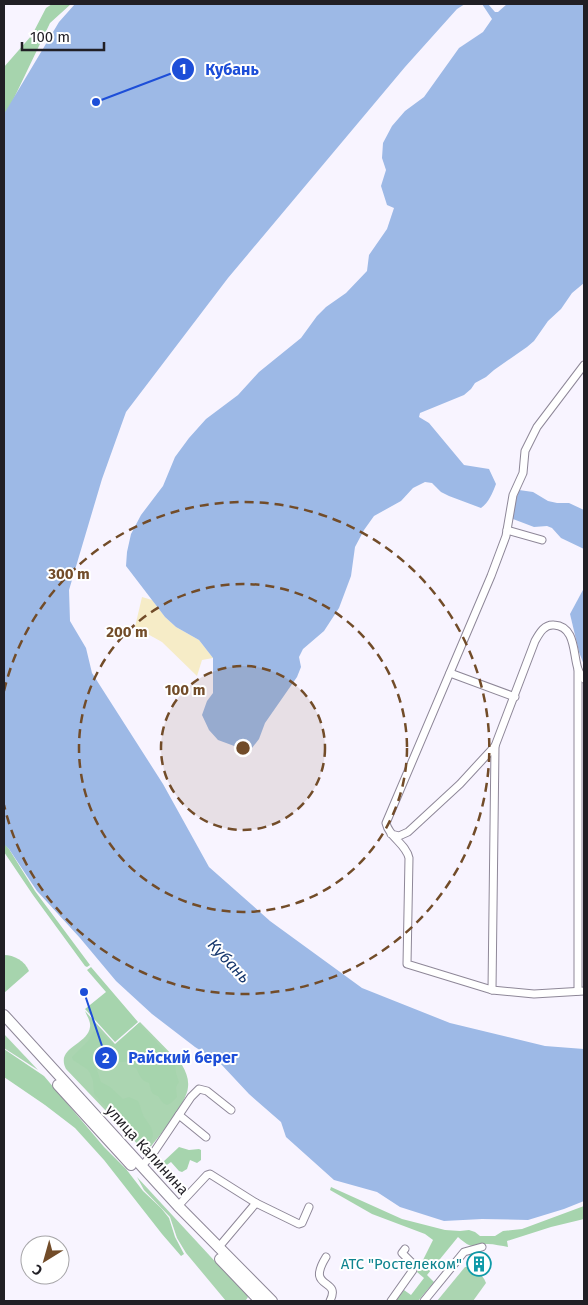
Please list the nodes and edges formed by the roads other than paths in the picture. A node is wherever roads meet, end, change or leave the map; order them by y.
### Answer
1 (584, 364) edge
2 (507, 530) junction
3 (542, 540) dead end
4 (578, 670) junction
5 (450, 673) junction
6 (584, 679) edge
7 (515, 697) junction
8 (495, 746) junction
9 (391, 834) junction
10 (492, 990) junction
11 (581, 991) edge
12 (4, 1015) edge
13 (4, 1025) edge
14 (231, 1110) dead end
15 (179, 1115) junction
16 (206, 1137) dead end
17 (142, 1166) junction
18 (256, 1203) junction
19 (178, 1206) junction
20 (309, 1207) dead end
21 (482, 1247) dead end
22 (218, 1248) junction
23 (405, 1249) dead end
24 (326, 1257) dead end
25 (260, 1301) edge
26 (272, 1301) edge
27 (330, 1301) edge
28 (391, 1301) edge
29 (424, 1301) edge

1 - 2 street
2 - 3 street
2 - 5 street
4 - 6 street
4 - 7 street
4 - 11 street
5 - 7 street
5 - 9 street
7 - 8 street
8 - 9 street
8 - 10 street
9 - 10 street
10 - 11 street
12 - 17 highway, улица Калинина
13 - 25 highway, улица Калинина
14 - 15 street
15 - 16 street
15 - 17 street
17 - 19 highway, улица Калинина
18 - 19 street
18 - 20 street
18 - 22 street
19 - 22 highway, улица Калинина
21 - 29 street
22 - 26 highway, улица Калинина
23 - 28 street
24 - 27 street

